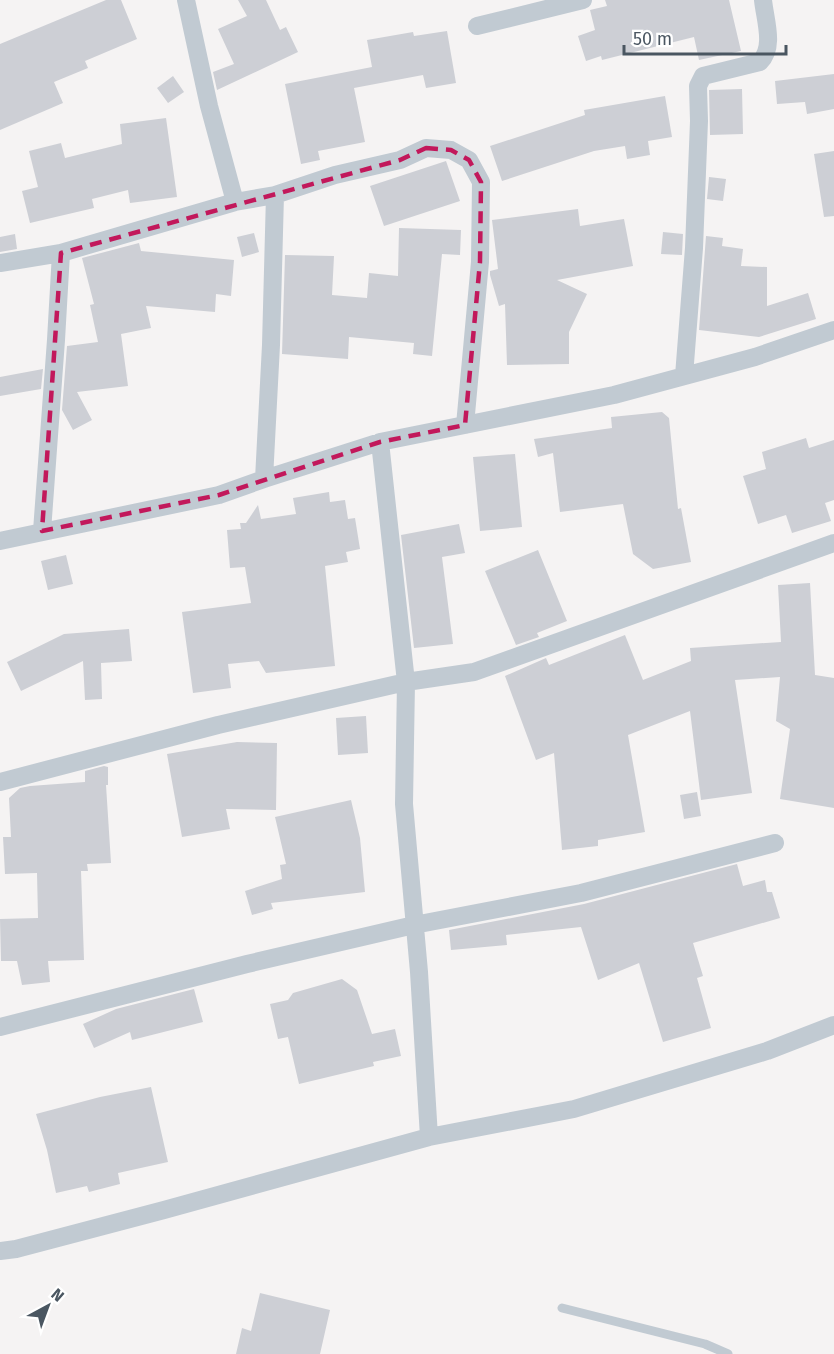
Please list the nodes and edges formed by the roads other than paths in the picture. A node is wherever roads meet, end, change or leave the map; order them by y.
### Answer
1 (186, 0) edge
2 (583, 0) edge
3 (763, 0) edge
4 (477, 26) dead end
5 (275, 195) junction
6 (235, 202) junction
7 (61, 253) junction
8 (0, 263) edge
9 (834, 330) edge
10 (684, 376) junction
11 (465, 425) junction
12 (380, 442) junction
13 (264, 478) junction
14 (42, 531) junction
15 (0, 541) edge
16 (834, 543) edge
17 (406, 682) junction
18 (0, 782) edge
19 (775, 843) dead end
20 (414, 925) junction
21 (834, 1025) edge
22 (0, 1027) edge
23 (429, 1137) junction
24 (0, 1251) edge
25 (562, 1308) dead end
26 (728, 1354) edge

1 - 6 street
2 - 4 street
3 - 10 street
5 - 6 street
5 - 11 street
5 - 13 street
6 - 7 street
7 - 8 street
7 - 14 street
9 - 10 street
10 - 11 street
11 - 12 street
12 - 13 street
12 - 17 street
13 - 14 street
14 - 15 street
16 - 17 street
17 - 18 street
17 - 20 street
19 - 20 street
20 - 22 street
20 - 23 street
21 - 23 street
23 - 24 street
25 - 26 lane

